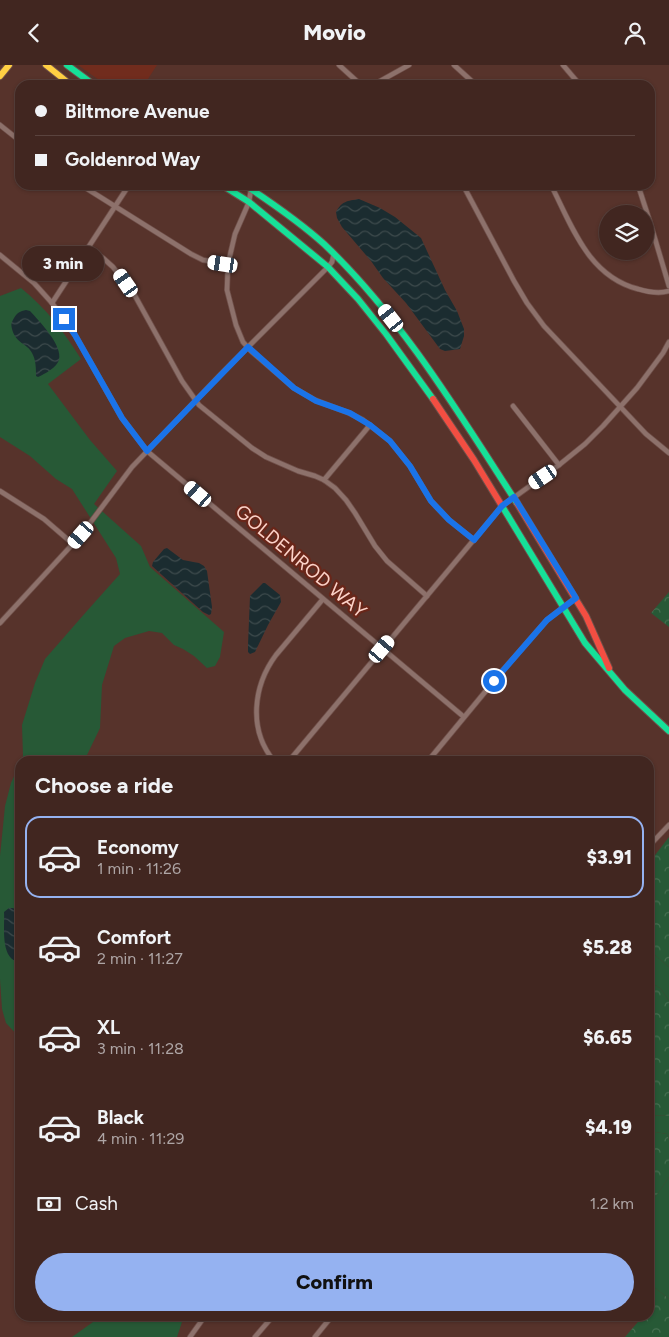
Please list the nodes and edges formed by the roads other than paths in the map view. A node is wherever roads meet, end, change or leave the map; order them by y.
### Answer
1 (9, 65) edge
2 (46, 65) edge
3 (67, 65) edge
4 (339, 65) edge
5 (409, 65) edge
6 (454, 65) edge
7 (563, 65) edge
8 (0, 75) edge
9 (65, 80) edge
10 (87, 80) edge
11 (356, 80) edge
12 (382, 80) edge
13 (470, 80) edge
14 (576, 80) edge
15 (0, 125) edge
16 (15, 137) edge
17 (89, 190) edge
18 (127, 190) edge
19 (230, 190) edge
20 (248, 190) edge
21 (252, 190) edge
22 (257, 190) edge
23 (466, 190) edge
24 (554, 190) edge
25 (640, 190) edge
26 (237, 195) junction
27 (249, 203) junction
28 (116, 206) junction
29 (88, 248) junction
30 (334, 253) junction
31 (0, 255) edge
32 (228, 264) junction
33 (328, 267) junction
34 (669, 286) edge
35 (669, 291) edge
36 (52, 303) junction
37 (669, 342) edge
38 (248, 347) junction
39 (195, 401) junction
40 (513, 406) dead end
41 (620, 407) junction
42 (370, 425) junction
43 (147, 451) junction
44 (669, 453) edge
45 (559, 465) junction
46 (324, 480) junction
47 (0, 491) edge
48 (514, 497) junction
49 (502, 506) junction
50 (474, 540) junction
51 (73, 544) junction
52 (427, 596) junction
53 (576, 598) junction
54 (323, 599) junction
55 (563, 607) junction
56 (0, 623) edge
57 (382, 649) junction
58 (618, 684) junction
59 (464, 717) junction
60 (669, 731) edge
61 (271, 756) edge
62 (293, 756) edge
63 (432, 756) edge
64 (669, 825) edge
65 (654, 841) edge
66 (201, 1321) edge
67 (269, 1321) edge
68 (328, 1321) edge
69 (190, 1337) edge
70 (256, 1337) edge
71 (315, 1337) edge

1 - 8 street
2 - 9 street
3 - 10 street
4 - 11 street
5 - 12 street
6 - 13 street
7 - 14 street
15 - 16 street
17 - 28 street
18 - 28 street
19 - 26 street
20 - 26 street
21 - 27 street
22 - 30 street
23 - 41 street
24 - 35 street
25 - 34 street
26 - 27 street
27 - 32 street
27 - 33 street
28 - 29 street
28 - 32 street
29 - 36 street
29 - 39 street
30 - 33 street
30 - 48 street
31 - 36 street, GOLDENROD WAY
32 - 38 street
33 - 38 street
33 - 49 street
36 - 43 street, GOLDENROD WAY
37 - 41 street
38 - 39 street
38 - 42 street
39 - 43 street
39 - 46 street
40 - 45 street
41 - 44 street
41 - 45 street
42 - 46 street
42 - 50 street
43 - 51 street
43 - 54 street, GOLDENROD WAY
45 - 48 street
46 - 52 street
47 - 51 street
48 - 49 street
48 - 53 street
49 - 50 street
49 - 55 street
50 - 52 street
51 - 56 street
52 - 57 street
53 - 55 street
53 - 58 street
54 - 57 street, GOLDENROD WAY
54 - 61 street
55 - 58 street
55 - 59 street
57 - 59 street, GOLDENROD WAY
57 - 62 street
58 - 60 street
59 - 63 street
64 - 65 street
66 - 69 street
67 - 70 street
68 - 71 street

